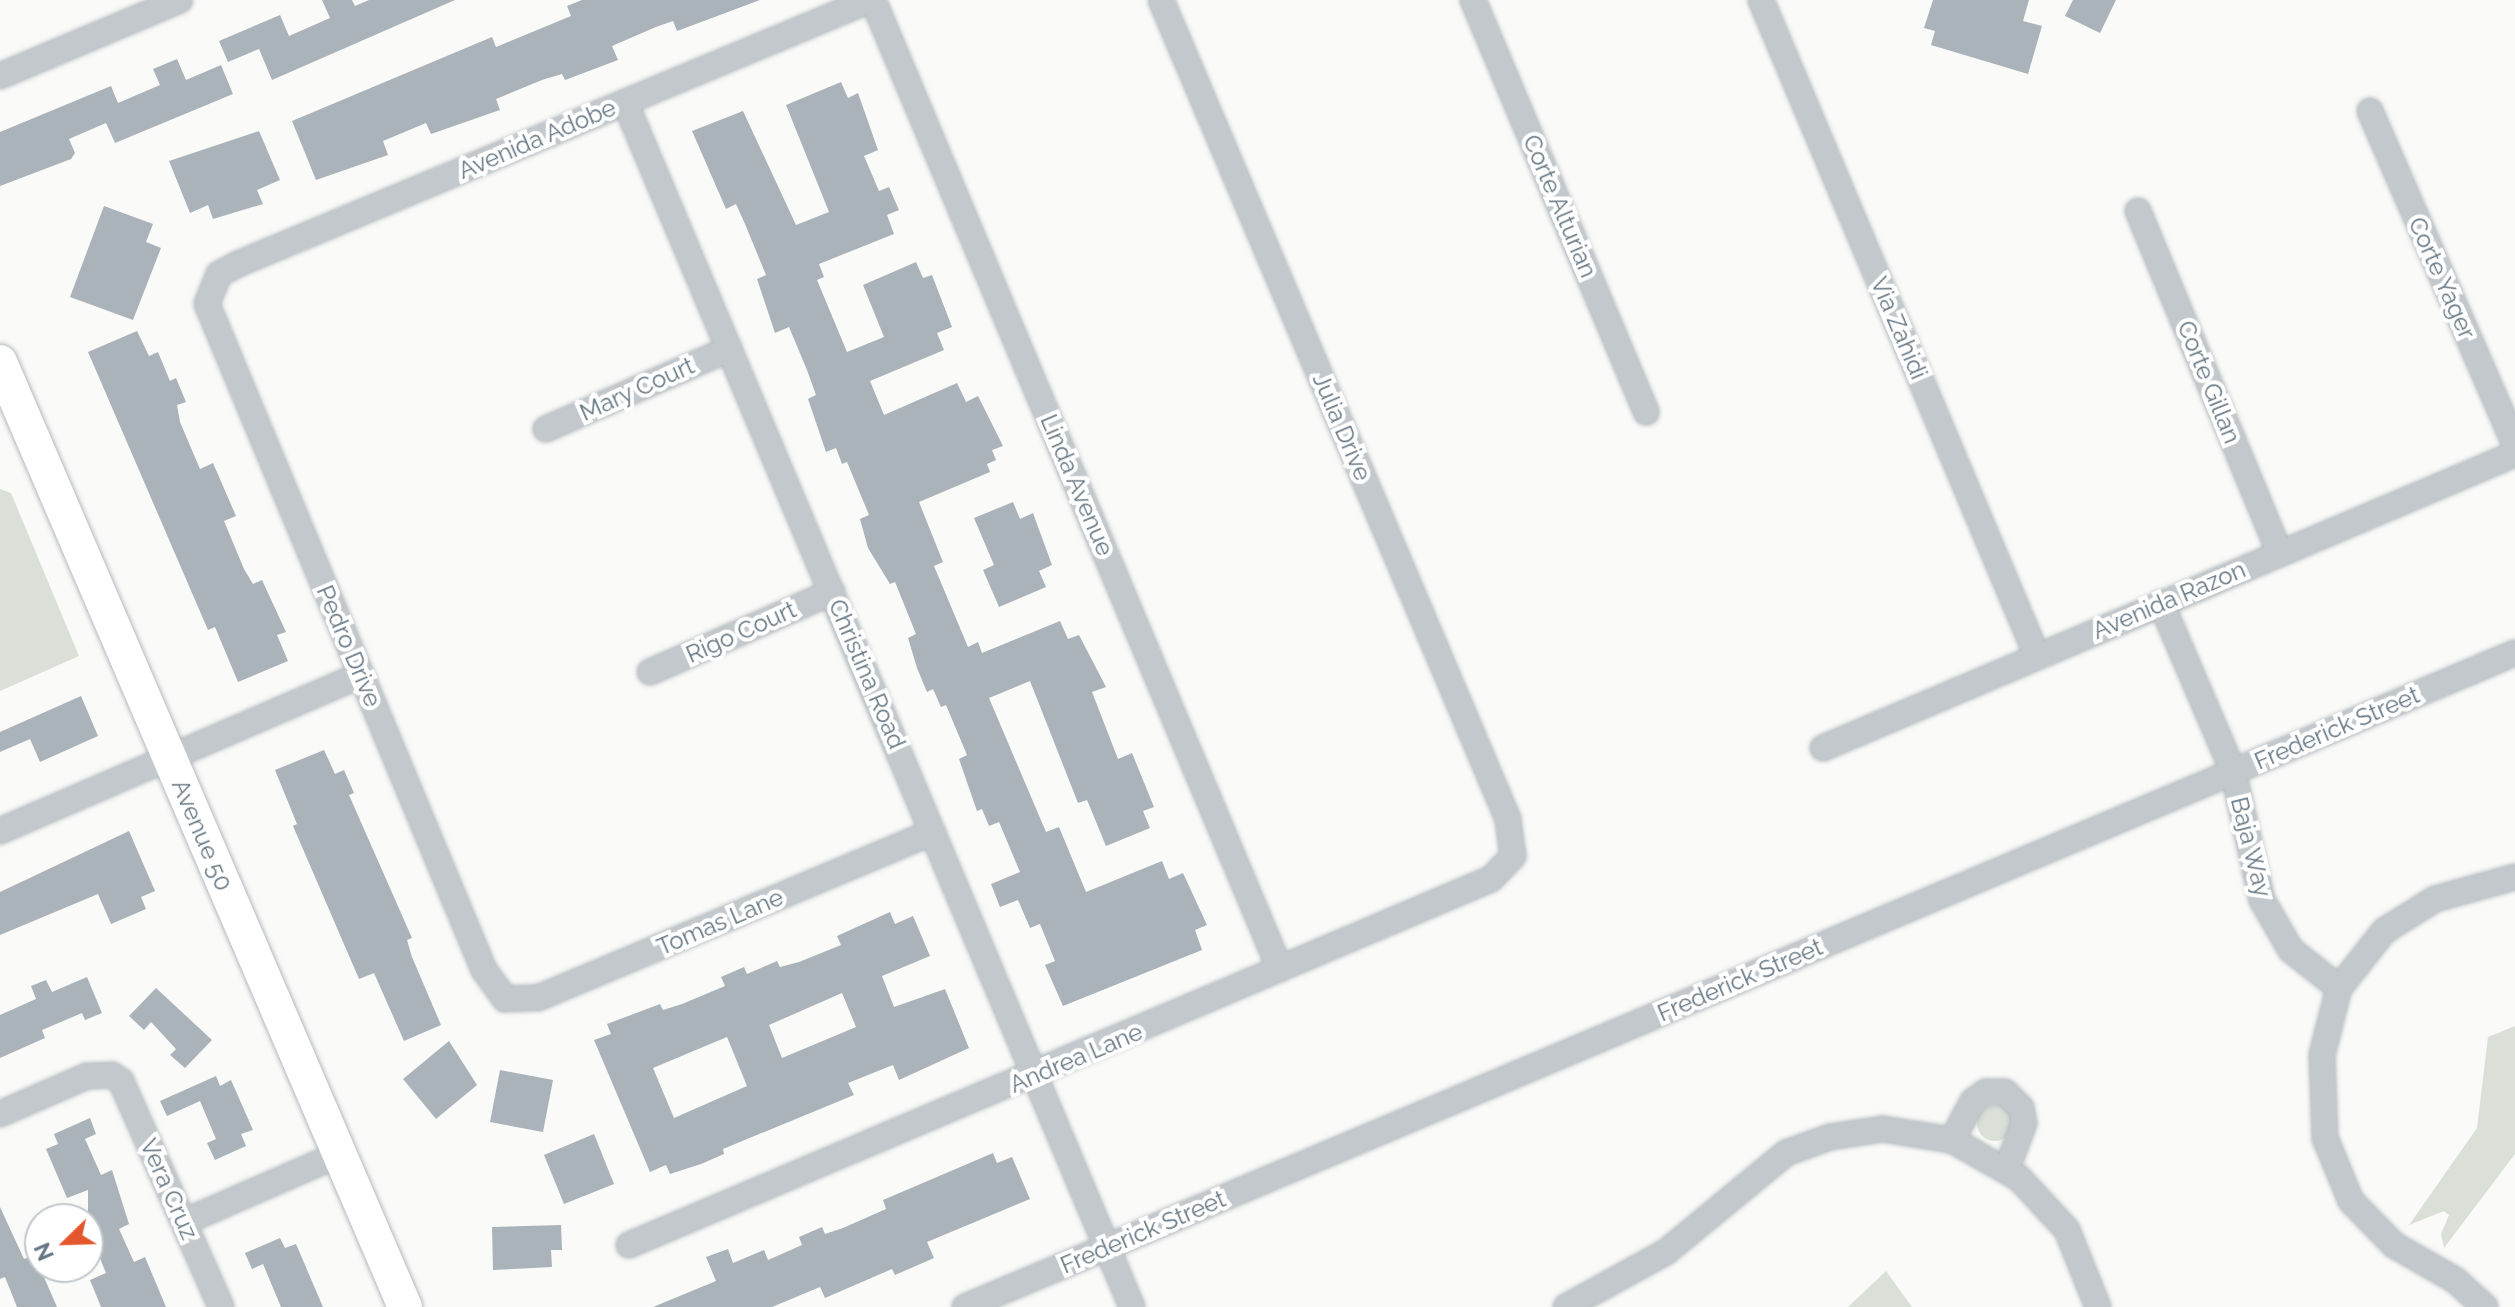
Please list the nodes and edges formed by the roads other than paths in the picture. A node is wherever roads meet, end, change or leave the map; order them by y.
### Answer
1 (180, 0) edge
2 (872, 0) edge
3 (1161, 0) edge
4 (1473, 0) edge
5 (1761, 0) edge
6 (0, 76) edge
7 (625, 102) junction
8 (2370, 111) dead end
9 (2138, 211) dead end
10 (211, 287) joint
11 (729, 349) junction
12 (0, 362) edge
13 (1646, 412) dead end
14 (546, 429) dead end
15 (2515, 444) edge
16 (2515, 454) edge
17 (2280, 553) junction
18 (832, 592) junction
19 (2161, 603) junction
20 (2515, 653) edge
21 (2037, 656) junction
22 (650, 672) dead end
23 (361, 675) junction
24 (1823, 748) dead end
25 (168, 758) junction
26 (2233, 771) junction
27 (0, 831) edge
28 (933, 832) junction
29 (1513, 856) joint
30 (2515, 877) edge
31 (1280, 969) junction
32 (2339, 988) junction
33 (505, 999) joint
34 (1035, 1076) junction
35 (0, 1114) edge
36 (1952, 1140) junction
37 (340, 1154) junction
38 (2007, 1169) junction
39 (184, 1222) junction
40 (629, 1245) dead end
41 (1107, 1247) junction
42 (221, 1307) edge
43 (405, 1307) edge
44 (965, 1307) edge
45 (1132, 1307) edge
46 (1566, 1307) edge
47 (2098, 1307) edge
48 (2485, 1307) edge

1 - 6 street
2 - 7 street, Avenida Adobe
2 - 31 street, Linda Avenue
3 - 29 street, Julia Drive
4 - 13 street, Corte Alturian
5 - 21 street, Via Zahidi
7 - 10 street, Avenida Adobe
7 - 11 street, Christina Road
8 - 15 street, Corte Yager
9 - 17 street, Corte Gillan
10 - 23 street, Pedro Drive
11 - 14 street, Mary Court
11 - 18 street, Christina Road
12 - 25 main road, Avenue 50
16 - 17 street, Avenida Razon
17 - 19 street, Avenida Razon
18 - 22 street, Rigo Court
18 - 28 street, Christina Road
19 - 21 street, Avenida Razon
19 - 26 street, Baja Way
20 - 26 street, Frederick Street
21 - 24 street, Avenida Razon
23 - 25 street
23 - 33 street, Pedro Drive
25 - 27 street
25 - 37 main road, Avenue 50
26 - 32 street, Baja Way
26 - 41 street, Frederick Street
28 - 33 street, Tomas Lane
28 - 34 street, Christina Road
29 - 31 street, Andrea Lane
30 - 32 street
31 - 34 street, Andrea Lane
32 - 48 street
34 - 40 street, Andrea Lane
34 - 41 street, Christina Road
35 - 39 street, Vera Cruz
36 - 38 street
36 - 38 street
36 - 46 street
37 - 39 street
37 - 43 main road, Avenue 50
38 - 47 street
39 - 42 street, Vera Cruz
41 - 44 street, Frederick Street
41 - 45 street, Christina Road

